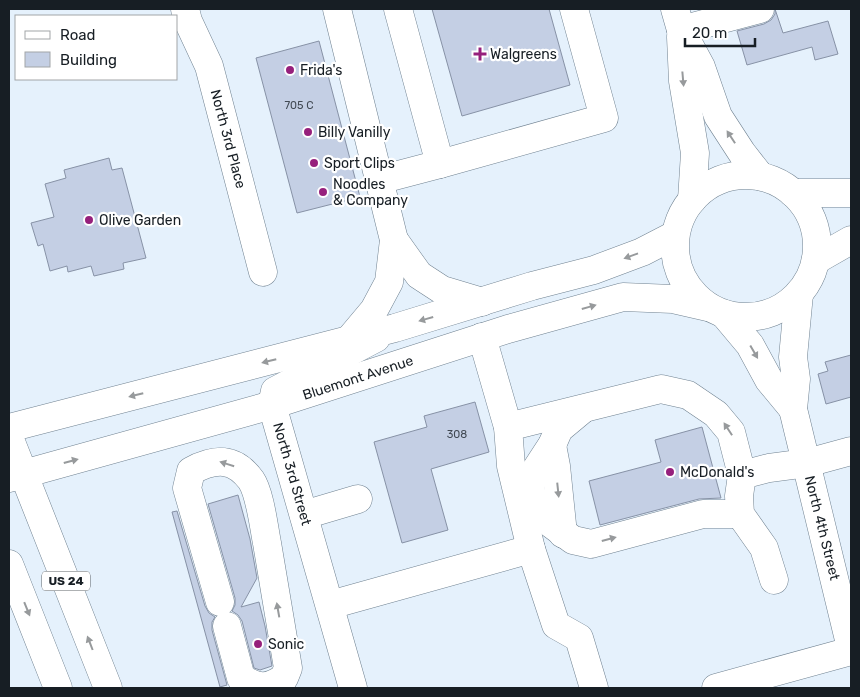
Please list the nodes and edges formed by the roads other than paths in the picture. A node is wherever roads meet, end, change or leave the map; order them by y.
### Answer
1 (185, 9) edge
2 (337, 9) edge
3 (398, 9) edge
4 (574, 9) edge
5 (760, 9) edge
6 (678, 20) edge
7 (440, 164) junction
8 (760, 176) junction
9 (380, 180) junction
10 (794, 193) junction
11 (851, 193) edge
12 (692, 200) junction
13 (675, 235) junction
14 (394, 240) junction
15 (851, 240) edge
16 (816, 260) junction
17 (263, 272) dead end
18 (799, 294) junction
19 (482, 302) junction
20 (716, 311) junction
21 (395, 328) junction
22 (482, 338) junction
23 (348, 341) junction
24 (272, 405) junction
25 (583, 409) junction
26 (793, 409) junction
27 (508, 427) junction
28 (9, 428) edge
29 (9, 437) edge
30 (851, 451) edge
31 (807, 463) junction
32 (742, 475) junction
33 (16, 476) edge
34 (358, 499) dead end
35 (302, 509) junction
36 (262, 513) junction
37 (740, 514) junction
38 (531, 549) junction
39 (9, 564) edge
40 (774, 580) dead end
41 (330, 605) junction
42 (851, 649) edge
43 (58, 688) edge
44 (108, 688) edge
45 (353, 688) edge
46 (594, 688) edge
47 (716, 688) edge

1 - 17 main road, North 3rd Place
2 - 9 main road
3 - 7 main road
4 - 7 main road
5 - 6 main road
8 -> 6 main road
6 -> 12 main road
7 - 9 main road
8 - 10 main road
8 - 12 main road
9 - 14 main road
10 - 11 main road
10 - 16 main road
12 - 13 main road
13 -> 19 main road
13 - 20 main road
14 - 19 main road
14 - 23 main road
15 - 16 main road
16 - 18 main road
18 - 20 main road
18 - 26 main road, North 4th Street
19 -> 21 main road
22 -> 20 main road, Bluemont Avenue
20 -> 26 main road, North 4th Street
21 - 23 main road
21 - 24 main road, North 3rd Street
22 - 24 main road, Bluemont Avenue
22 - 27 main road
23 -> 28 main road
33 -> 24 main road, Bluemont Avenue
24 - 35 main road, North 3rd Street
25 - 27 main road
32 -> 25 main road
25 -> 37 main road
26 - 31 main road, North 4th Street
27 - 38 main road
29 - 33 main road, US 24
30 - 31 main road
31 - 32 main road
31 - 42 main road, North 4th Street
32 - 37 main road
44 -> 33 main road, US 24
34 - 35 main road
35 - 36 main road
35 - 41 main road, North 3rd Street
36 -> 36 main road
37 - 40 main road
38 - 41 main road
38 - 46 main road
39 -> 43 main road
41 - 45 main road, North 3rd Street
42 - 47 main road

